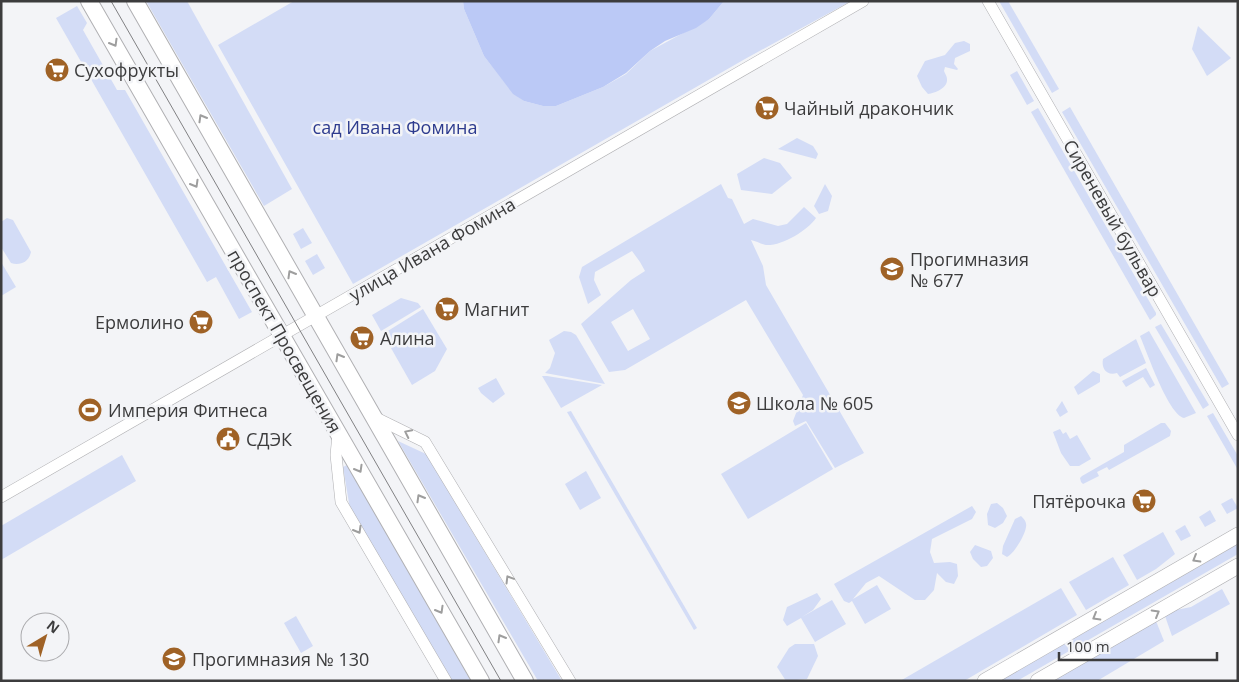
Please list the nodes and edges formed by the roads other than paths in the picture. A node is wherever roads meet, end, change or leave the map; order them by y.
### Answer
1 (89, 1) edge
2 (135, 1) edge
3 (863, 1) edge
4 (988, 1) edge
5 (316, 316) junction
6 (282, 336) junction
7 (374, 417) junction
8 (338, 434) junction
9 (1238, 435) edge
10 (1, 497) edge
11 (1238, 535) edge
12 (1238, 566) edge
13 (446, 681) edge
14 (480, 681) edge
15 (525, 681) edge
16 (570, 681) edge
17 (985, 681) edge
18 (1038, 681) edge

1 -> 6 main road, проспект Просвещения
5 -> 2 main road
3 - 5 street, улица Ивана Фомина
4 - 9 street, Сиреневый бульвар
5 - 6 street, улица Ивана Фомина
7 -> 5 main road
6 - 8 main road, проспект Просвещения
6 - 10 street, улица Ивана Фомина
15 -> 7 main road
16 -> 7 street
8 -> 13 street
8 -> 14 main road, проспект Просвещения
11 -> 17 street
18 -> 12 street

